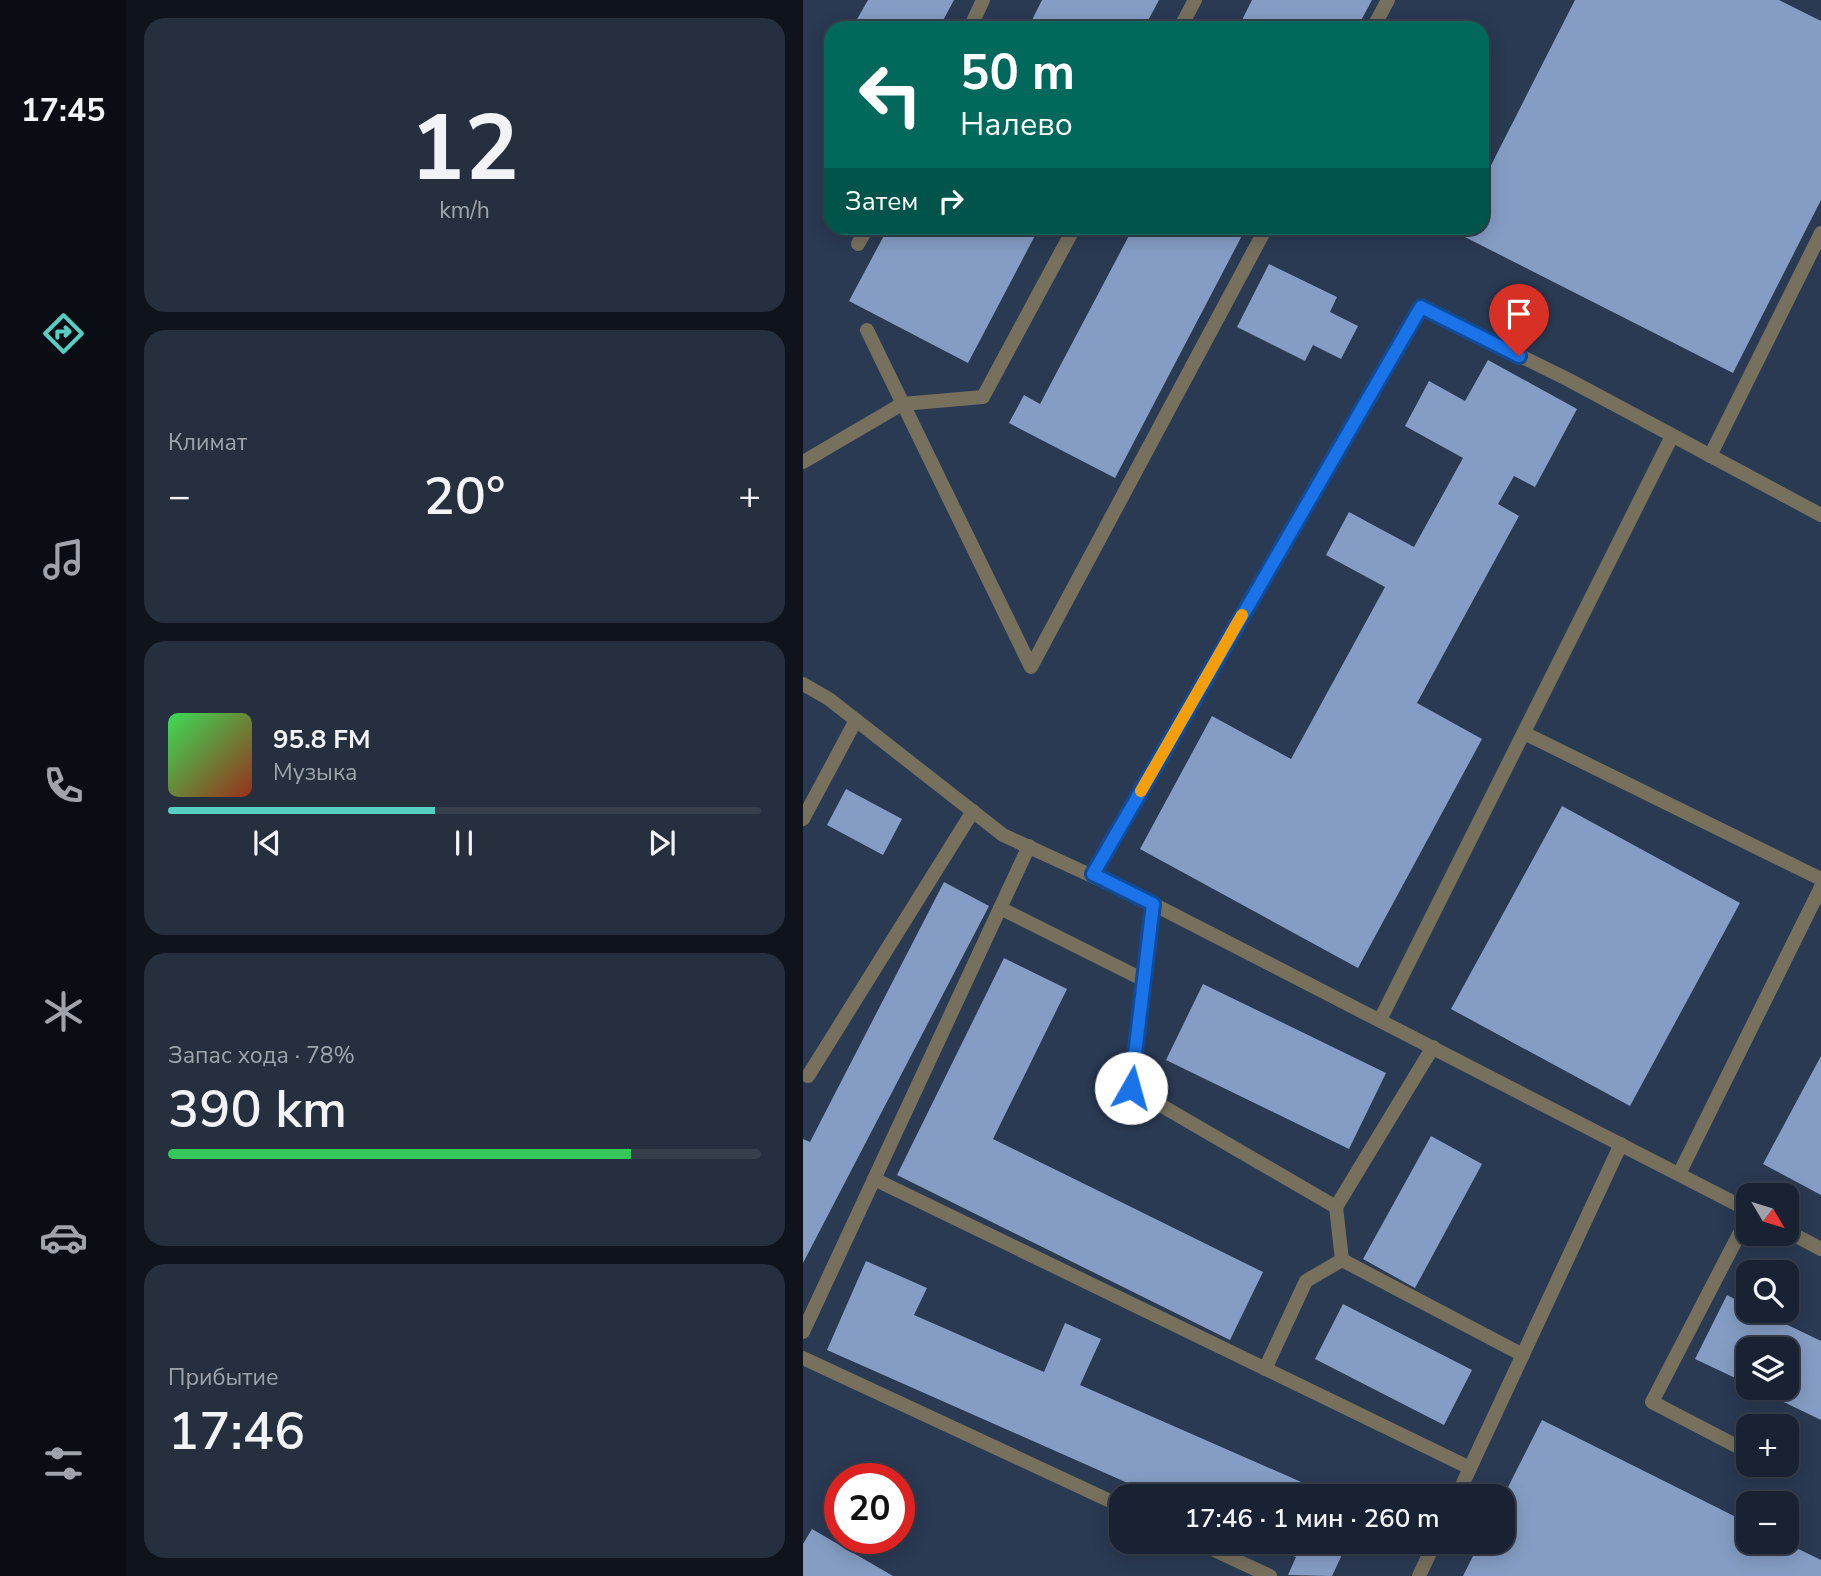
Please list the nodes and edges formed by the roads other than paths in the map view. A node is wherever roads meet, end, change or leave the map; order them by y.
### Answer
1 (983, 0) edge
2 (1194, 0) edge
3 (1387, 0) edge
4 (973, 21) edge
5 (1184, 21) edge
6 (1376, 21) edge
7 (1821, 233) edge
8 (863, 235) edge
9 (1070, 235) edge
10 (1262, 235) edge
11 (858, 244) dead end
12 (867, 330) dead end
13 (902, 404) junction
14 (1672, 436) junction
15 (1710, 456) junction
16 (803, 462) edge
17 (1821, 515) edge
18 (803, 684) edge
19 (857, 720) junction
20 (1524, 733) junction
21 (973, 811) junction
22 (803, 819) edge
23 (1029, 846) junction
24 (1093, 874) junction
25 (1821, 880) edge
26 (1821, 887) edge
27 (1153, 904) junction
28 (1000, 908) junction
29 (1144, 980) junction
30 (1380, 1020) junction
31 (1433, 1047) junction
32 (808, 1076) dead end
33 (1621, 1144) junction
34 (1679, 1174) junction
35 (874, 1179) junction
36 (1736, 1204) edge
37 (1336, 1208) junction
38 (1799, 1237) edge
39 (1736, 1240) edge
40 (1821, 1249) edge
41 (1342, 1260) junction
42 (803, 1332) edge
43 (1523, 1355) junction
44 (803, 1357) edge
45 (1265, 1369) junction
46 (1736, 1446) edge
47 (1470, 1468) junction
48 (1463, 1484) edge
49 (1109, 1500) edge
50 (1223, 1554) edge
51 (1430, 1554) edge
52 (1270, 1576) edge
53 (1420, 1576) edge

1 - 4 lane
2 - 5 lane
3 - 6 lane
7 - 15 lane
8 - 11 lane
9 - 13 lane
10 - 13 lane
12 - 13 lane
13 - 16 lane
14 - 15 lane
14 - 20 lane
14 - 24 lane
15 - 17 lane
18 - 19 lane
19 - 21 lane
19 - 22 lane
20 - 25 lane
20 - 30 lane
21 - 23 lane
21 - 32 lane
23 - 24 lane
23 - 28 lane
24 - 27 lane
26 - 34 lane
27 - 29 lane
27 - 30 lane
28 - 29 lane
28 - 35 lane
29 - 37 lane
30 - 31 lane
31 - 33 lane
31 - 37 lane
33 - 34 lane
33 - 43 lane
34 - 36 lane
35 - 42 lane
35 - 45 lane
37 - 41 lane
38 - 40 lane
39 - 46 lane
41 - 43 lane
41 - 45 lane
43 - 47 lane
44 - 49 lane
45 - 47 lane
47 - 48 lane
50 - 52 lane
51 - 53 lane

